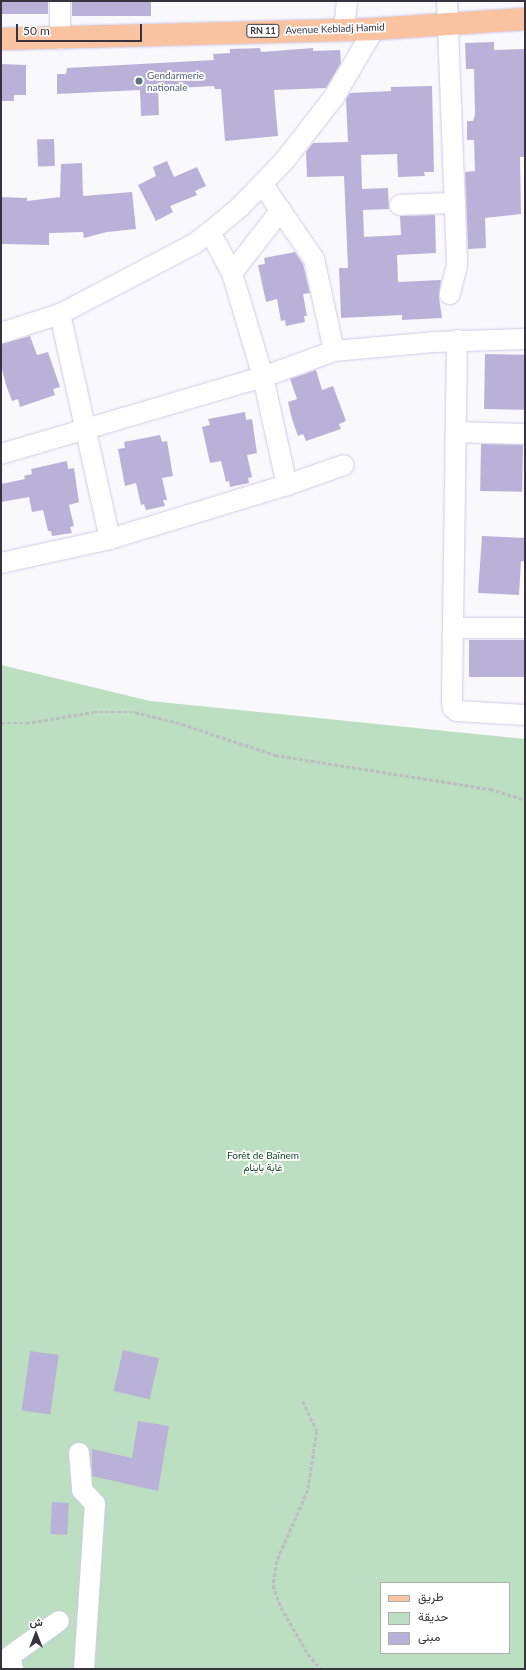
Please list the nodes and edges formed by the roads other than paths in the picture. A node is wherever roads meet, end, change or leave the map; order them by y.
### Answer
1 (60, 1) edge
2 (347, 1) edge
3 (446, 1) edge
4 (525, 12) edge
5 (525, 19) edge
6 (447, 23) junction
7 (374, 29) junction
8 (344, 30) junction
9 (60, 38) junction
10 (1, 39) edge
11 (263, 185) junction
12 (455, 203) junction
13 (400, 205) dead end
14 (281, 210) junction
15 (210, 232) junction
16 (232, 273) junction
17 (450, 294) dead end
18 (60, 314) junction
19 (1, 333) edge
20 (525, 339) edge
21 (457, 340) junction
22 (334, 350) junction
23 (262, 377) junction
24 (84, 430) junction
25 (456, 432) junction
26 (525, 434) edge
27 (1, 454) edge
28 (344, 465) dead end
29 (287, 485) junction
30 (110, 539) junction
31 (1, 563) edge
32 (453, 628) junction
33 (525, 628) edge
34 (525, 715) edge
35 (78, 1452) dead end
36 (59, 1621) dead end
37 (13, 1669) edge
38 (84, 1669) edge

1 - 9 street
2 - 8 street
3 - 6 street
4 - 5 street
5 - 6 main road, Avenue Kebladj Hamid / RN 11
6 - 7 main road, Avenue Kebladj Hamid / RN 11
6 - 12 street
7 - 8 main road, Avenue Kebladj Hamid / RN 11
7 - 11 street
8 - 9 main road, Avenue Kebladj Hamid / RN 11
9 - 10 main road, Avenue Kebladj Hamid / RN 11
11 - 14 street
11 - 15 street
12 - 13 street
12 - 17 street
14 - 16 street
14 - 22 street
15 - 16 street
15 - 18 street
16 - 23 street
18 - 19 street
18 - 24 street
20 - 21 street
21 - 22 street
21 - 25 street
22 - 23 street
23 - 24 street
23 - 29 street
24 - 27 street
24 - 30 street
25 - 26 street
25 - 32 street
28 - 29 street
29 - 30 street
30 - 31 street
32 - 33 street
32 - 34 street
35 - 38 street
36 - 37 street

